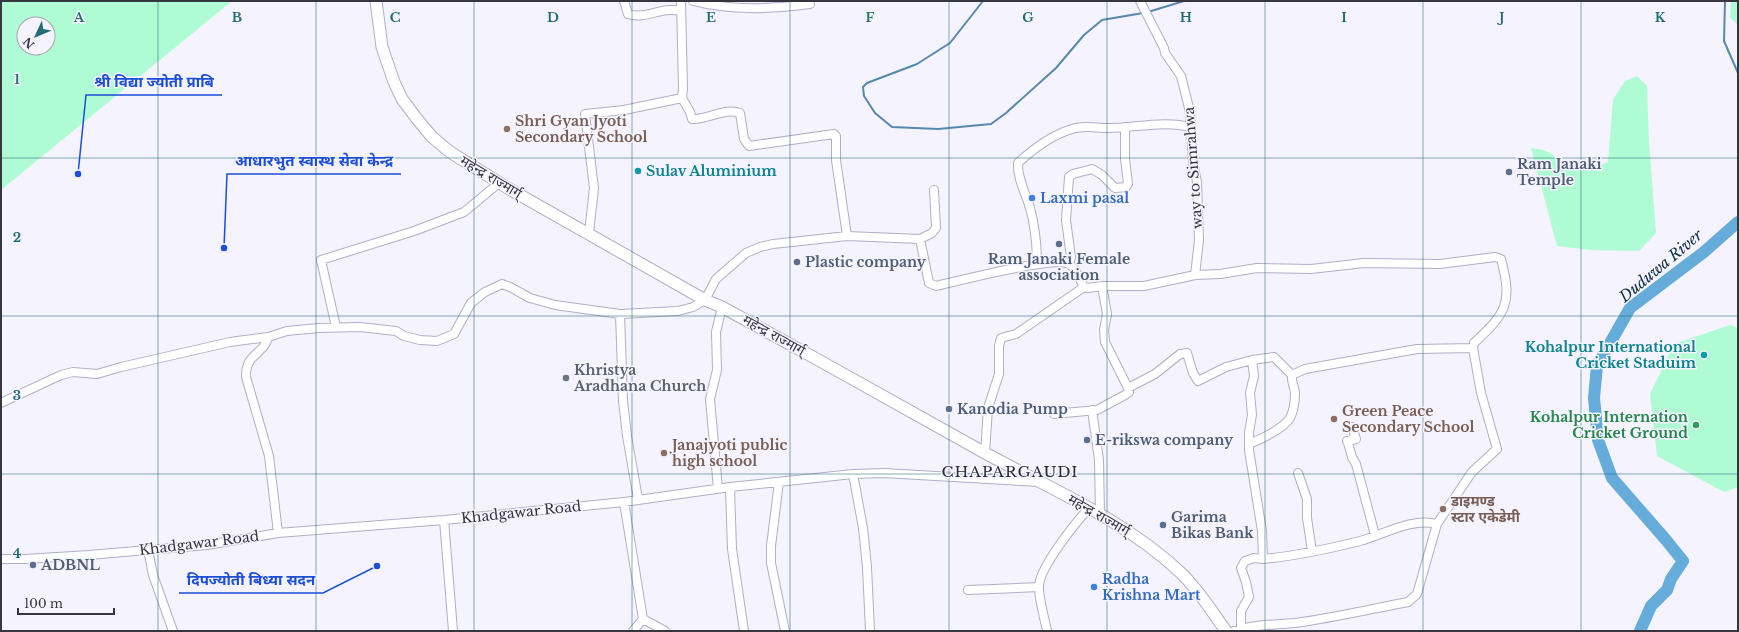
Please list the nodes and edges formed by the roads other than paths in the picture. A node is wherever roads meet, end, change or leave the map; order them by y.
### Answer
1 (376, 1) edge
2 (624, 1) edge
3 (681, 1) edge
4 (693, 1) edge
5 (1140, 2) edge
6 (810, 4) dead end
7 (738, 5) edge
8 (680, 11) junction
9 (682, 98) junction
10 (1125, 127) junction
11 (1190, 127) junction
12 (499, 183) junction
13 (934, 190) dead end
14 (589, 233) junction
15 (847, 236) junction
16 (920, 239) junction
17 (1037, 264) junction
18 (1069, 264) junction
19 (1195, 275) junction
20 (1102, 286) junction
21 (1084, 287) junction
22 (705, 300) junction
23 (722, 307) junction
24 (620, 314) junction
25 (336, 327) junction
26 (268, 336) junction
27 (1473, 348) junction
28 (1252, 360) junction
29 (1292, 375) junction
30 (1128, 388) junction
31 (1, 403) edge
32 (1092, 410) junction
33 (1054, 414) dead end
34 (1352, 428) dead end
35 (1250, 444) junction
36 (985, 452) junction
37 (1298, 473) dead end
38 (853, 474) junction
39 (779, 482) junction
40 (1041, 483) junction
41 (730, 487) junction
42 (718, 489) junction
43 (638, 499) junction
44 (624, 502) junction
45 (1089, 508) junction
46 (1100, 514) junction
47 (444, 520) junction
48 (1437, 524) junction
49 (278, 532) junction
50 (1374, 535) junction
51 (148, 550) junction
52 (1312, 551) junction
53 (1, 559) edge
54 (1263, 559) junction
55 (1039, 587) junction
56 (968, 590) dead end
57 (643, 619) junction
58 (1238, 630) edge
59 (173, 631) edge
60 (454, 631) edge
61 (633, 631) edge
62 (665, 631) edge
63 (744, 631) edge
64 (785, 631) edge
65 (870, 631) edge
66 (1047, 631) edge
67 (1226, 631) edge

1 - 12 highway, महेन्द्र राज्मार्ग्
2 - 8 street
3 - 8 street
4 - 7 street
5 - 11 street, way to Simrahwa
6 - 7 street
8 - 9 street
9 - 14 street
9 - 15 street
10 - 11 street
10 - 17 street
10 - 18 street
11 - 19 street, way to Simrahwa
12 - 14 highway, महेन्द्र राज्मार्ग्
12 - 25 street
13 - 16 street
14 - 22 highway, महेन्द्र राज्मार्ग्
15 - 16 street
15 - 22 street
16 - 17 street
17 - 18 street
18 - 21 street
19 - 20 street
19 - 27 street
20 - 21 street
20 - 30 street
21 - 36 street
22 - 23 highway, महेन्द्र राज्मार्ग्
22 - 24 street
23 - 36 highway, महेन्द्र राज्मार्ग्
23 - 42 street
24 - 25 street
24 - 43 street
25 - 26 street
26 - 31 street
26 - 49 street
27 - 29 street
27 - 48 street
28 - 29 street
28 - 30 street
28 - 35 street
29 - 35 street
30 - 32 street
32 - 33 street
32 - 46 street
34 - 50 street
35 - 54 street
36 - 40 highway, महेन्द्र राज्मार्ग्
37 - 52 street
38 - 39 street, Khadgawar Road
38 - 40 street, Khadgawar Road
38 - 65 street
39 - 41 street, Khadgawar Road
39 - 64 street
40 - 45 highway, महेन्द्र राज्मार्ग्
41 - 42 street, Khadgawar Road
41 - 63 street
42 - 43 street, Khadgawar Road
43 - 44 street, Khadgawar Road
44 - 47 street, Khadgawar Road
44 - 57 street
45 - 46 highway, महेन्द्र राज्मार्ग्
45 - 55 street
46 - 67 highway, महेन्द्र राज्मार्ग्
47 - 49 street, Khadgawar Road
47 - 60 street
48 - 50 street
48 - 58 street
49 - 51 street, Khadgawar Road
50 - 52 street
51 - 53 street, Khadgawar Road
51 - 59 street
52 - 54 street
54 - 58 street
55 - 56 street
55 - 66 street
57 - 61 street
57 - 62 street

